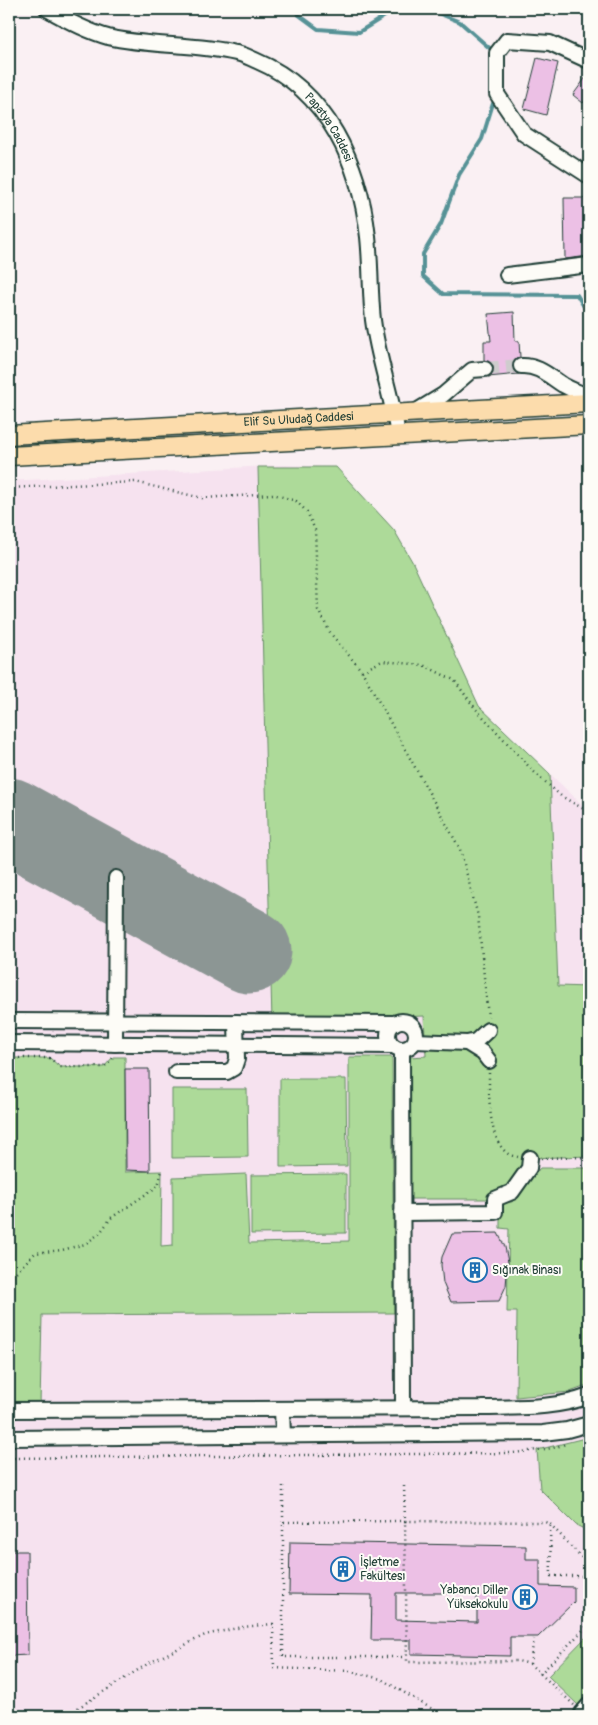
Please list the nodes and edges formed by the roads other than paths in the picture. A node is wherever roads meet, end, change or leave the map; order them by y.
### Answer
1 (47, 9) edge
2 (589, 61) edge
3 (589, 176) edge
4 (589, 265) edge
5 (507, 275) dead end
6 (521, 366) tunnel mouth
7 (485, 369) tunnel mouth
8 (589, 396) edge
9 (589, 403) edge
10 (415, 412) junction
11 (395, 413) junction
12 (589, 425) edge
13 (9, 435) edge
14 (398, 435) junction
15 (9, 456) edge
16 (116, 878) dead end
17 (9, 1021) edge
18 (115, 1021) junction
19 (236, 1022) junction
20 (395, 1023) junction
21 (488, 1030) road end
22 (415, 1040) junction
23 (9, 1043) edge
24 (467, 1043) junction
25 (115, 1044) junction
26 (235, 1044) junction
27 (397, 1048) junction
28 (489, 1060) road end
29 (176, 1072) dead end
30 (530, 1158) road end
31 (402, 1214) junction
32 (589, 1396) edge
33 (282, 1408) junction
34 (402, 1408) junction
35 (9, 1410) edge
36 (589, 1424) edge
37 (283, 1435) junction
38 (9, 1438) edge

1 - 11 street, Papatya Caddesi
2 - 3 street
4 - 5 street
6 - 8 street
7 - 10 street
9 - 10 main road, Elif Su Uludağ Caddesi
10 - 11 main road, Elif Su Uludağ Caddesi
11 - 13 main road, Elif Su Uludağ Caddesi
11 - 14 street, Papatya Caddesi
12 - 14 main road, Elif Su Uludağ Caddesi
14 - 15 main road, Elif Su Uludağ Caddesi
16 - 18 street
17 - 18 street
18 - 19 street
18 - 25 street
19 - 20 street
19 - 26 street
20 - 22 street
20 - 27 street
21 - 24 street
22 - 24 street
22 - 27 street
23 - 25 street
24 - 28 street
25 - 26 street
26 - 27 street
26 - 29 street
27 - 31 street
30 - 31 street
31 - 34 street
32 - 34 street
33 - 34 street
33 - 35 street
33 - 37 street
36 - 37 street
37 - 38 street

